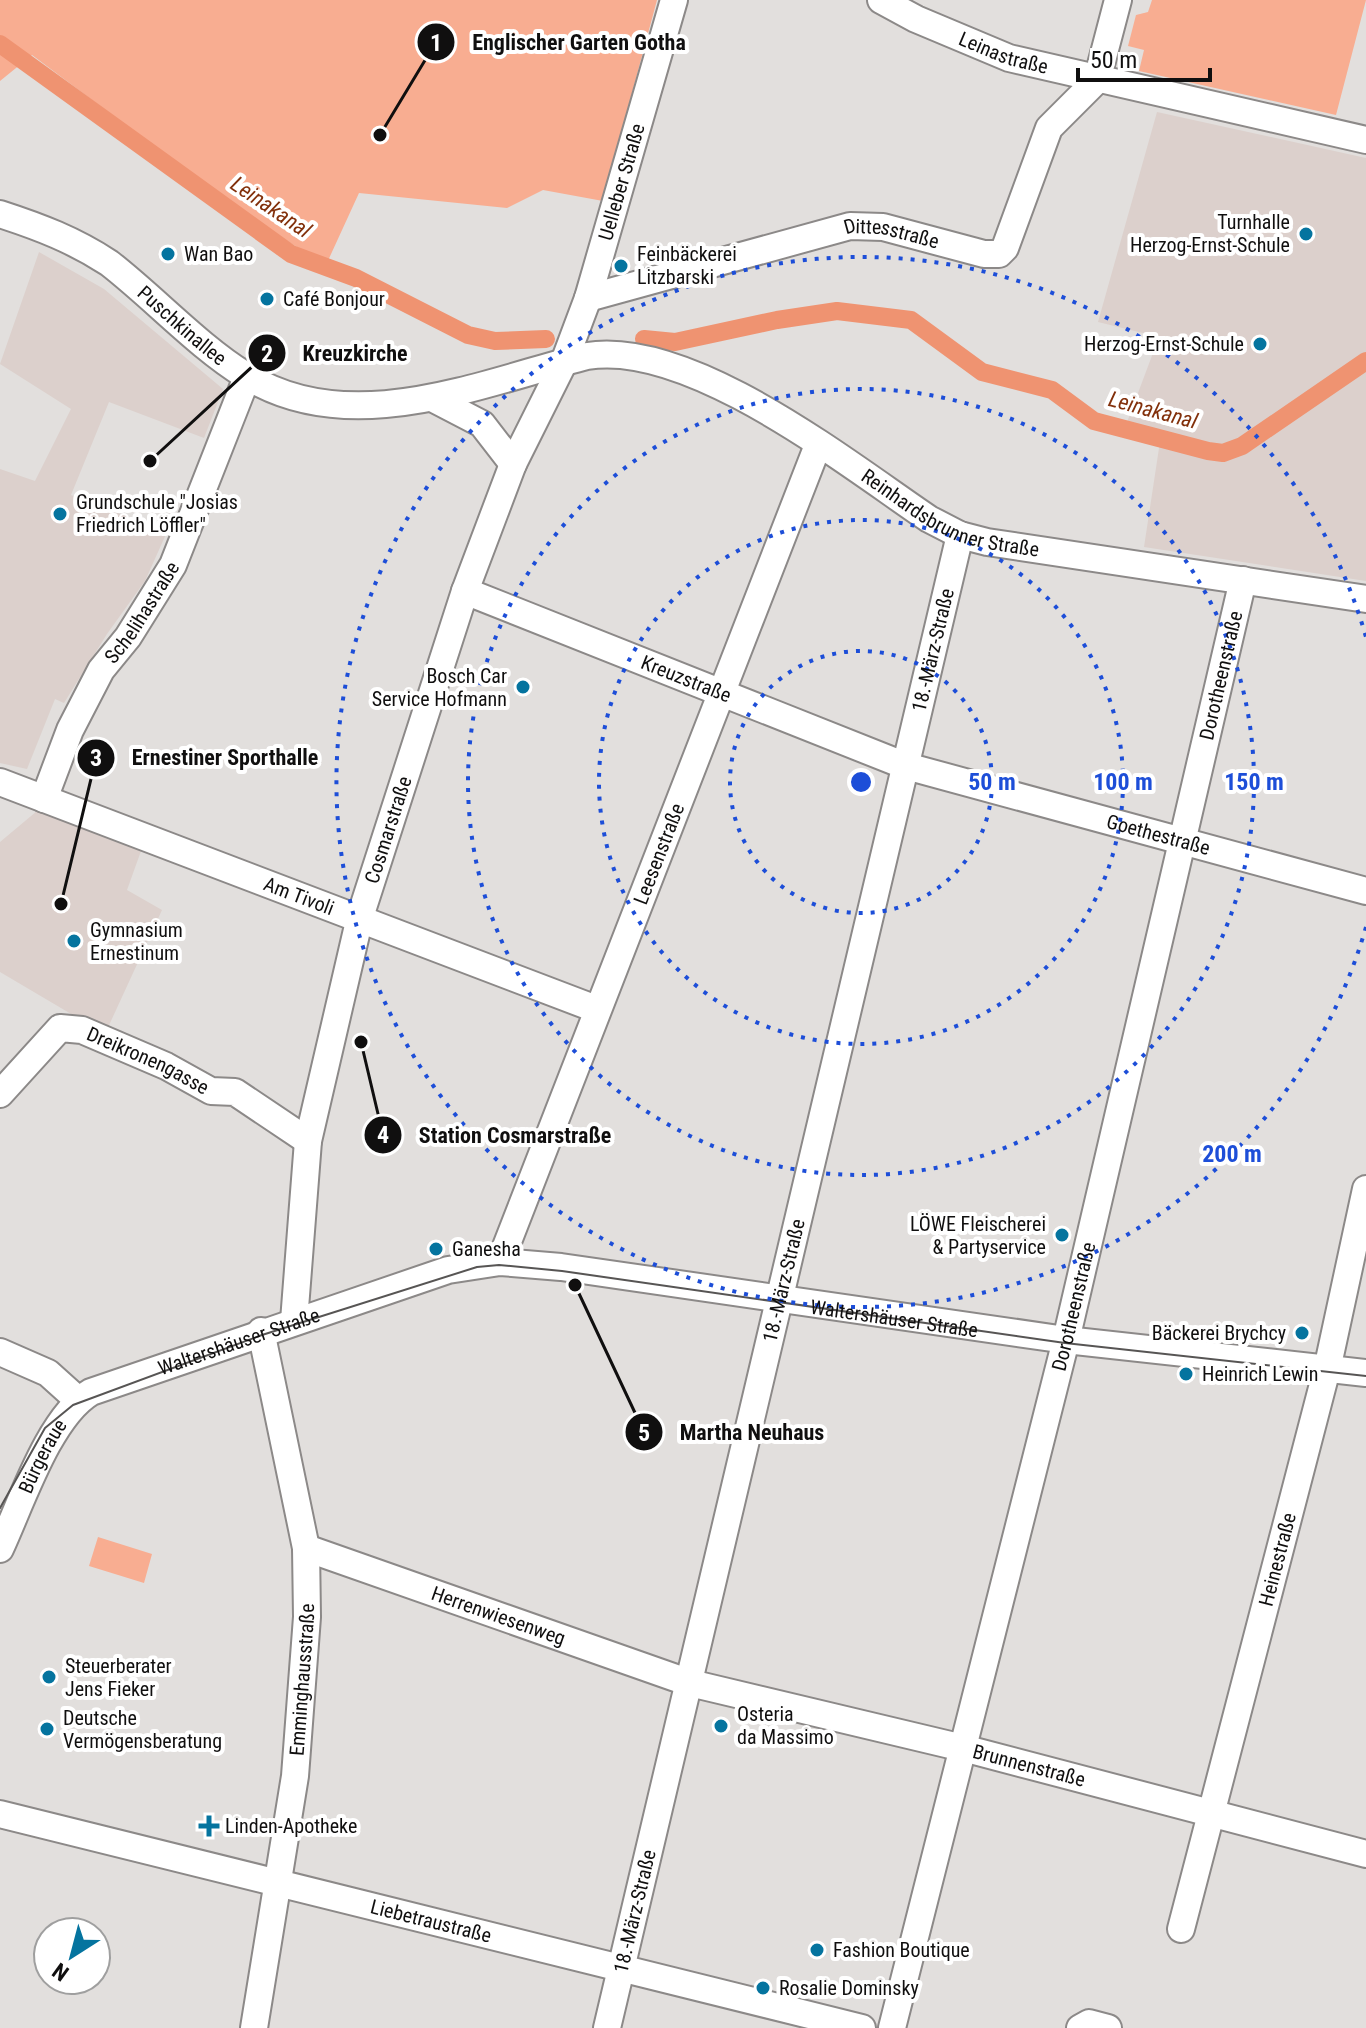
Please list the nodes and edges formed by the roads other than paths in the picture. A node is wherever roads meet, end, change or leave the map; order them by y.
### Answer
1 (674, 0) edge
2 (881, 0) edge
3 (1118, 0) edge
4 (1097, 80) junction
5 (1366, 140) edge
6 (0, 214) edge
7 (588, 298) junction
8 (564, 362) junction
9 (247, 377) junction
10 (432, 398) junction
11 (818, 445) junction
12 (513, 464) junction
13 (960, 535) junction
14 (1243, 580) junction
15 (465, 591) junction
16 (1366, 599) edge
17 (721, 695) junction
18 (906, 766) junction
19 (0, 782) edge
20 (44, 799) junction
21 (1181, 841) junction
22 (1366, 891) edge
23 (360, 917) junction
24 (596, 1009) junction
25 (0, 1094) edge
26 (308, 1141) junction
27 (1366, 1189) edge
28 (500, 1262) junction
29 (780, 1300) junction
30 (294, 1321) junction
31 (261, 1331) junction
32 (1066, 1340) junction
33 (0, 1352) edge
34 (1327, 1369) junction
35 (1366, 1373) edge
36 (108, 1385) joint
37 (78, 1400) junction
38 (3, 1535) edge
39 (306, 1548) junction
40 (690, 1683) junction
41 (963, 1748) junction
42 (1210, 1813) junction
43 (0, 1814) edge
44 (1366, 1854) edge
45 (275, 1883) junction
46 (1181, 1929) dead end
47 (622, 1966) junction
48 (254, 2028) edge
49 (607, 2028) edge
50 (862, 2028) edge
51 (892, 2028) edge
52 (1080, 2028) edge
53 (1108, 2028) edge

1 - 7 street, Uelleber Straße
2 - 4 street, Leinastraße
3 - 4 street
4 - 5 street, Leinastraße
4 - 7 street, Dittesstraße
6 - 9 street, Puschkinallee
7 - 8 street, Uelleber Straße
8 - 10 street, Puschkinallee
8 - 11 street, Reinhardsbrunner Straße
8 - 12 street, Cosmarstraße
9 - 10 street, Puschkinallee
9 - 20 street, Schelihastraße
10 - 12 street
11 - 13 street, Reinhardsbrunner Straße
11 - 17 street, Leesenstraße
12 - 15 street, Cosmarstraße
13 - 14 street, Reinhardsbrunner Straße
13 - 18 street, 18.-März-Straße
14 - 16 street, Reinhardsbrunner Straße
14 - 21 street, Dorotheenstraße
15 - 17 street, Kreuzstraße
15 - 23 street, Cosmarstraße
17 - 18 street, Kreuzstraße
17 - 24 street, Leesenstraße
18 - 21 street, Goethestraße
18 - 29 street, 18.-März-Straße
19 - 20 street, Am Tivoli
20 - 23 street, Am Tivoli
21 - 22 street, Goethestraße
21 - 32 street, Dorotheenstraße
23 - 24 street, Am Tivoli
23 - 26 street, Cosmarstraße
24 - 28 street, Leesenstraße
25 - 26 street, Dreikronengasse
26 - 30 street, Cosmarstraße
27 - 34 street, Heinestraße
28 - 29 street, Waltershäuser Straße
28 - 30 street, Waltershäuser Straße
29 - 32 street, Waltershäuser Straße
29 - 40 street, 18.-März-Straße
30 - 31 street, Waltershäuser Straße
31 - 36 street, Waltershäuser Straße
31 - 39 street, Emminghausstraße
32 - 34 street, Waltershäuser Straße
32 - 41 street, Dorotheenstraße
33 - 37 street
34 - 35 street, Waltershäuser Straße
34 - 42 street, Heinestraße
36 - 37 street, Bürgeraue
37 - 38 street, Bürgeraue
39 - 40 street, Herrenwiesenweg
39 - 45 street, Emminghausstraße
40 - 41 street, Brunnenstraße
40 - 47 street, 18.-März-Straße
41 - 42 street, Brunnenstraße
41 - 51 street, Dorotheenstraße
42 - 44 street, Brunnenstraße
42 - 46 street, Heinestraße
43 - 45 street, Liebetraustraße
45 - 47 street, Liebetraustraße
45 - 48 street, Emminghausstraße
47 - 49 street, 18.-März-Straße
47 - 50 street, Liebetraustraße
52 - 53 street

